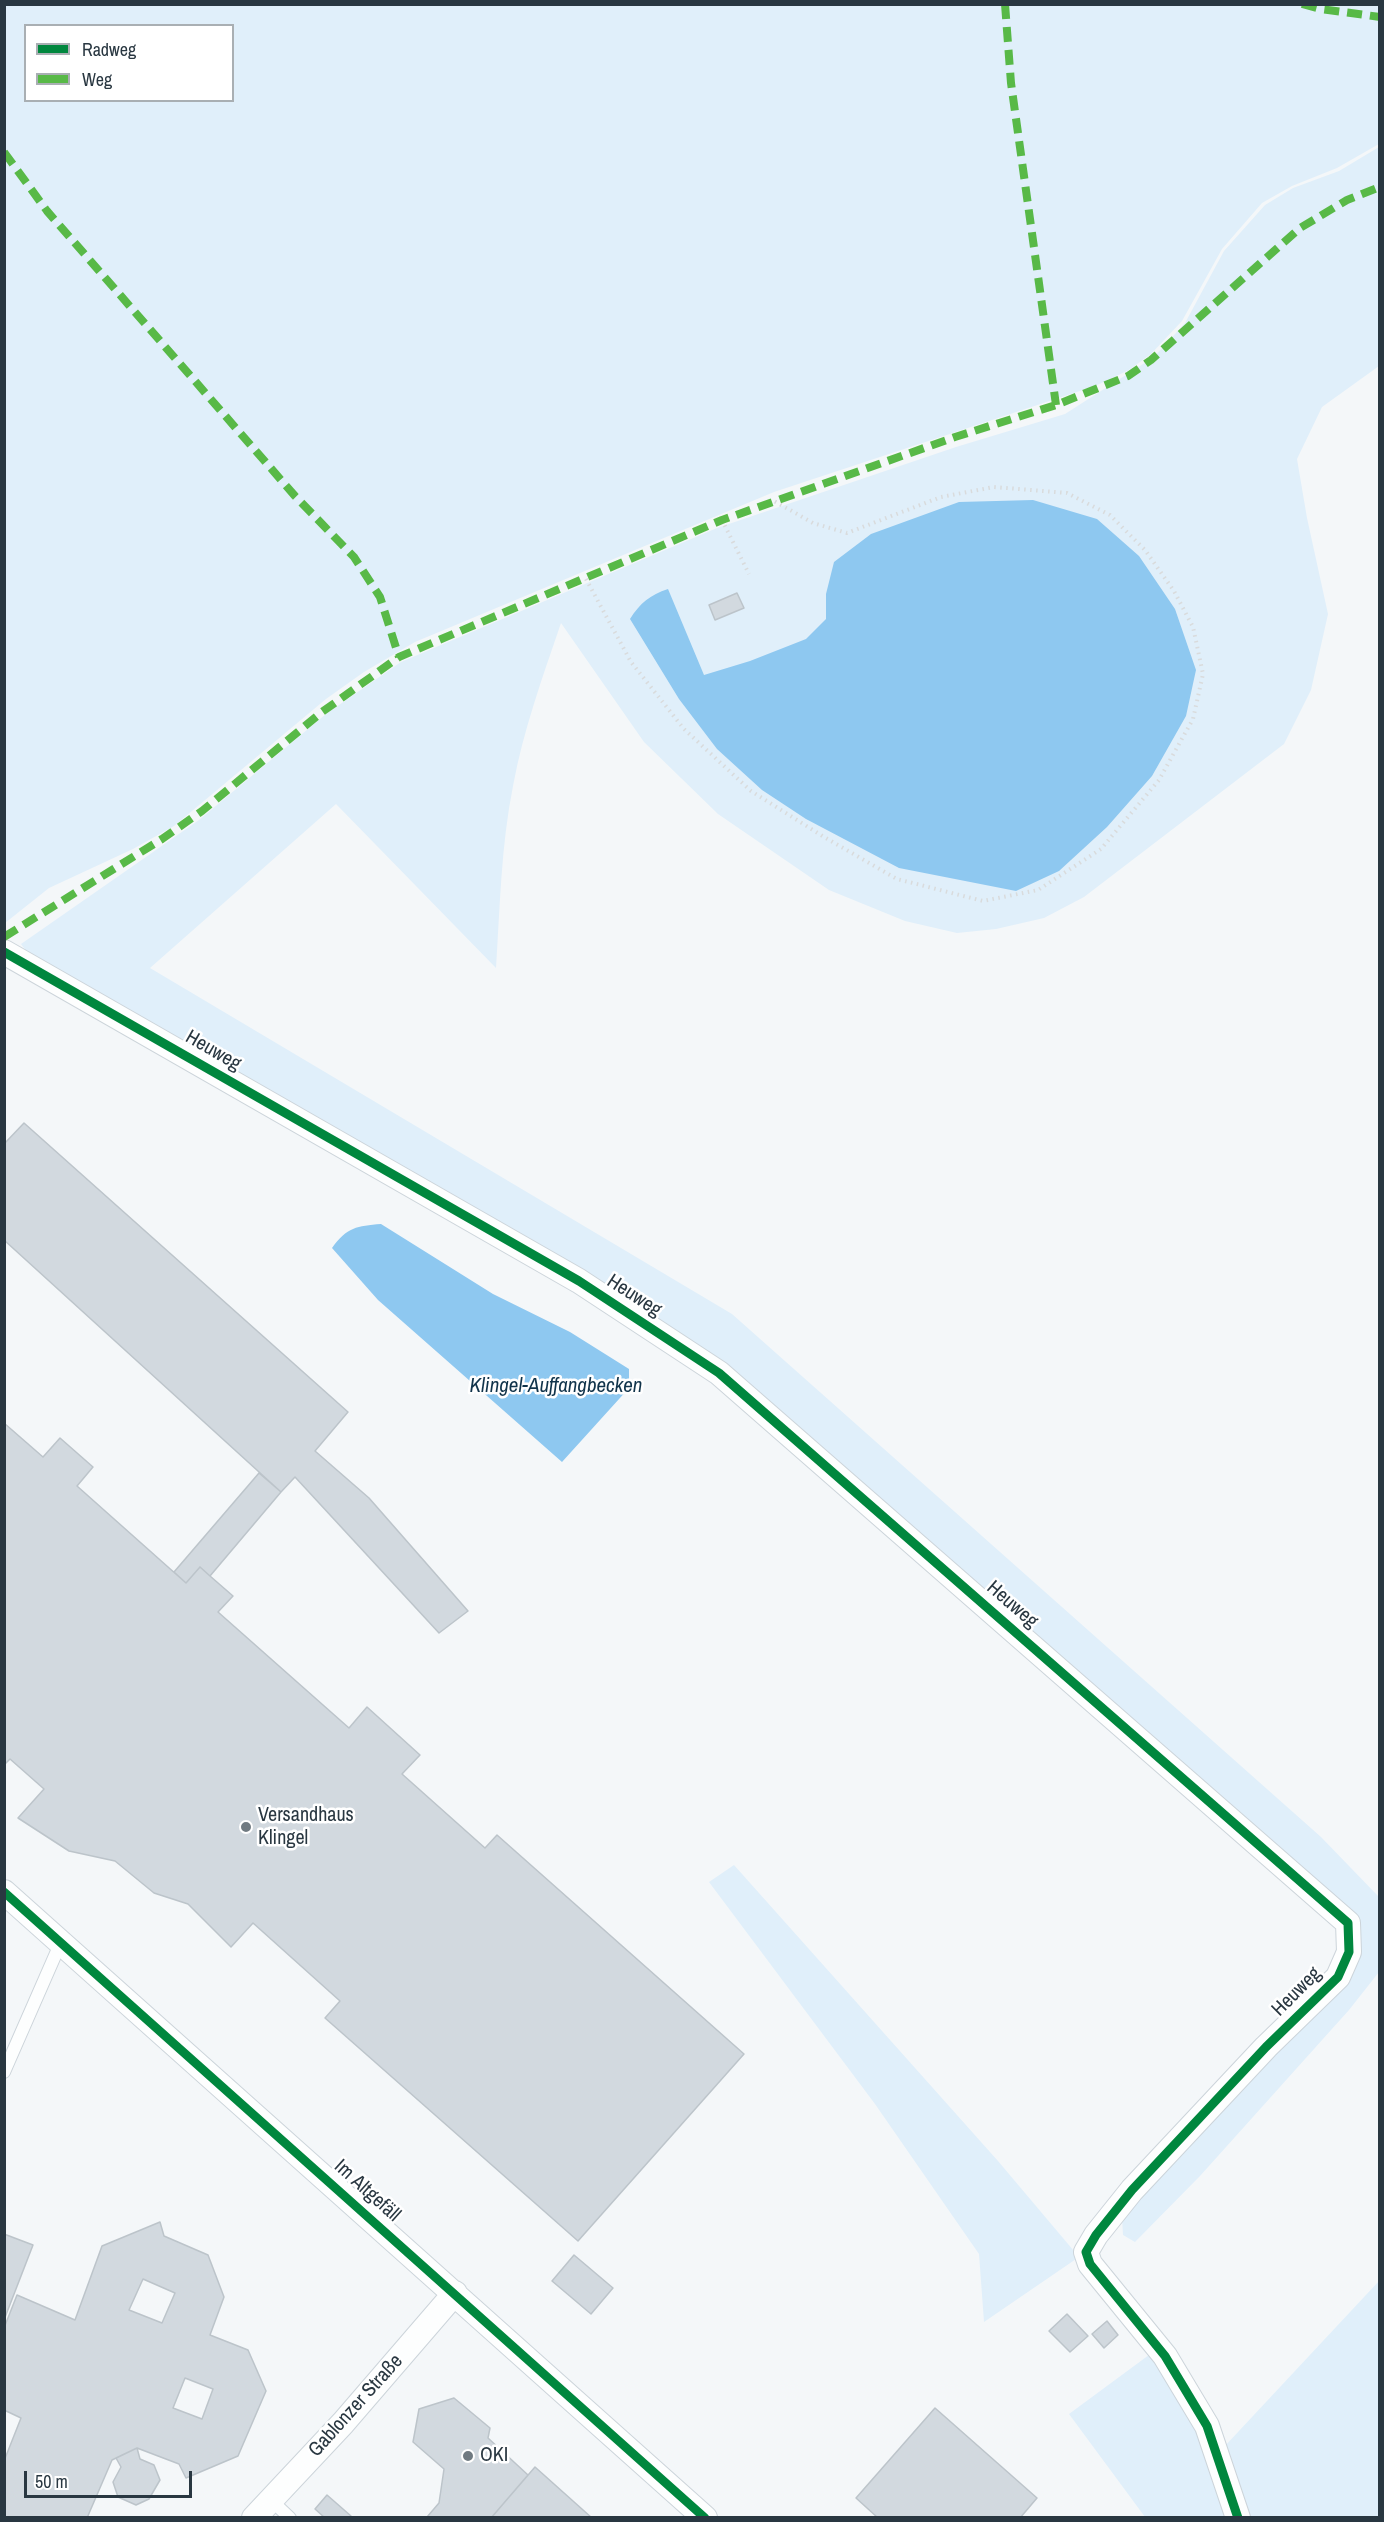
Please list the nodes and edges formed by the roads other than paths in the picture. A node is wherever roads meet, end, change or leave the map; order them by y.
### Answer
1 (4, 952) edge
2 (4, 1892) edge
3 (60, 1942) junction
4 (4, 2072) edge
5 (455, 2293) junction
6 (271, 2500) junction
7 (254, 2517) edge
8 (290, 2517) edge
9 (705, 2517) edge
10 (1238, 2517) edge

1 - 10 street, Heuweg
2 - 3 street, Im Altgefäll
3 - 4 lane
3 - 5 street, Im Altgefäll
5 - 6 street, Gablonzer Straße
5 - 9 street, Im Altgefäll
6 - 7 street, Gablonzer Straße
6 - 8 lane

